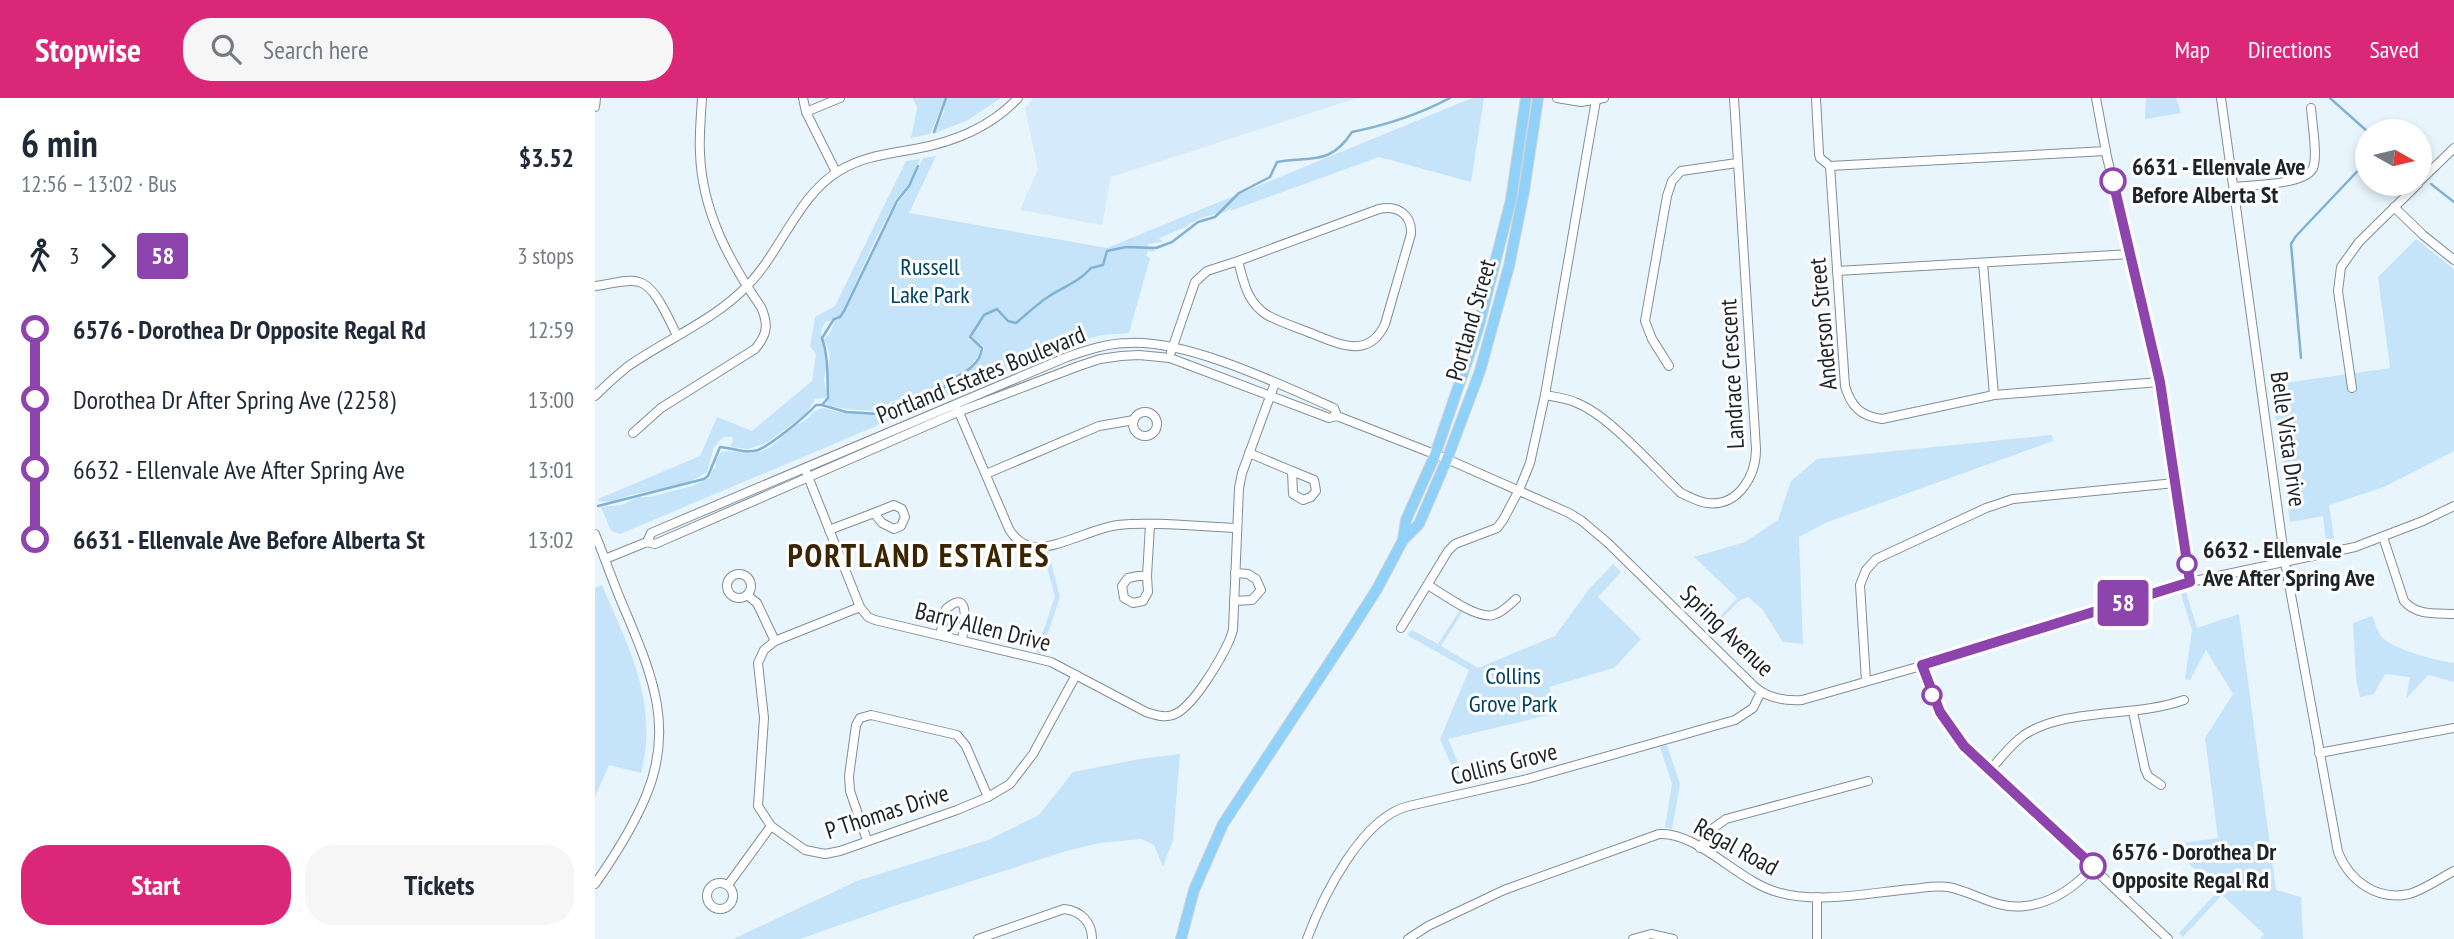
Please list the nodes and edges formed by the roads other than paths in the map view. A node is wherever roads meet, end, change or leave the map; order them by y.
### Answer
1 (596, 98) edge
2 (702, 98) edge
3 (803, 98) edge
4 (840, 98) edge
5 (1018, 98) edge
6 (1526, 98) edge
7 (1538, 98) edge
8 (1557, 98) edge
9 (1734, 98) edge
10 (1816, 98) edge
11 (2096, 98) edge
12 (2221, 98) edge
13 (1600, 99) edge
14 (595, 107) edge
15 (2311, 108) dead end
16 (806, 112) junction
17 (2454, 148) edge
18 (2106, 151) junction
19 (1737, 163) junction
20 (1830, 166) junction
21 (2433, 169) edge
22 (836, 172) junction
23 (2234, 187) junction
24 (2405, 196) edge
25 (2394, 207) junction
26 (2131, 254) junction
27 (2454, 260) edge
28 (1238, 261) junction
29 (1983, 263) junction
30 (1837, 271) junction
31 (595, 286) edge
32 (747, 287) junction
33 (677, 335) junction
34 (1173, 347) junction
35 (1170, 358) junction
36 (1669, 366) dead end
37 (2160, 382) junction
38 (1275, 383) junction
39 (2352, 388) dead end
40 (1271, 395) junction
41 (1545, 395) junction
42 (1994, 395) junction
43 (595, 396) edge
44 (957, 408) junction
45 (1337, 416) junction
46 (1134, 420) dead end
47 (633, 433) dead end
48 (1249, 453) junction
49 (1435, 454) junction
50 (1447, 459) junction
51 (1291, 471) dead end
52 (806, 473) junction
53 (986, 474) junction
54 (2175, 483) junction
55 (1519, 490) junction
56 (2454, 506) edge
57 (874, 513) dead end
58 (1150, 525) junction
59 (1237, 528) junction
60 (829, 530) junction
61 (595, 534) edge
62 (2383, 537) junction
63 (1403, 540) junction
64 (605, 559) junction
65 (2285, 562) junction
66 (1235, 573) junction
67 (1147, 576) dead end
68 (2190, 582) junction
69 (1428, 585) junction
70 (747, 595) dead end
71 (1516, 599) dead end
72 (1234, 601) junction
73 (860, 607) junction
74 (2454, 614) edge
75 (1401, 628) dead end
76 (940, 635) junction
77 (962, 640) junction
78 (775, 641) junction
79 (1922, 665) junction
80 (1076, 675) junction
81 (1866, 681) junction
82 (1761, 692) junction
83 (2184, 700) dead end
84 (2133, 712) junction
85 (2454, 728) edge
86 (2319, 753) junction
87 (1990, 770) junction
88 (1868, 780) dead end
89 (2161, 785) dead end
90 (988, 797) junction
91 (771, 827) junction
92 (867, 840) junction
93 (1700, 848) junction
94 (2093, 867) junction
95 (2454, 871) edge
96 (595, 884) edge
97 (728, 886) dead end
98 (1817, 897) junction
99 (978, 939) edge
100 (1092, 939) edge
101 (1181, 939) edge
102 (1307, 939) edge
103 (1408, 939) edge
104 (1633, 939) edge
105 (1673, 939) edge
106 (1817, 939) edge
107 (2168, 939) edge

1 - 14 street
2 - 32 street
3 - 16 street
4 - 16 street
5 - 22 street
6 - 49 main road, Portland Street
7 - 50 main road, Portland Street
8 - 13 street
9 - 19 street, Landrace Crescent
10 - 20 street, Anderson Street
11 - 18 street
12 - 23 street, Belle Vista Drive
13 - 41 street
15 - 23 street
16 - 22 street
17 - 21 street
18 - 20 street
18 - 26 street
19 - 36 street
19 - 41 street, Landrace Crescent
20 - 30 street, Anderson Street
22 - 32 street
23 - 65 street, Belle Vista Drive
24 - 25 street
25 - 27 street
25 - 39 street
26 - 29 street
26 - 37 street
28 - 28 street
28 - 34 street
29 - 30 street
29 - 42 street
30 - 42 street, Anderson Street
31 - 33 street
32 - 33 street
32 - 47 street
33 - 43 street
34 - 35 street
34 - 38 street, Portland Estates Boulevard
34 - 44 street, Portland Estates Boulevard
35 - 40 street, Portland Estates Boulevard
35 - 44 street, Portland Estates Boulevard
37 - 42 street, Anderson Street
37 - 54 street
38 - 40 street, Barry Allen Drive
38 - 45 street, Portland Estates Boulevard
40 - 45 street, Portland Estates Boulevard
40 - 48 street, Barry Allen Drive
41 - 55 street
44 - 52 street, Portland Estates Boulevard
44 - 53 street
45 - 49 street, Portland Estates Boulevard
46 - 53 street
48 - 51 street
48 - 59 street, Barry Allen Drive
49 - 50 street, Portland Estates Boulevard
49 - 63 main road, Portland Street
50 - 55 street, Spring Avenue
50 - 63 main road, Portland Street
52 - 60 street
52 - 64 street, Portland Estates Boulevard
53 - 58 street
54 - 68 street
54 - 81 street
55 - 69 street
55 - 82 street, Spring Avenue
56 - 62 street, Spring Avenue
57 - 60 street
58 - 59 street
58 - 67 street
59 - 66 street, Barry Allen Drive
60 - 73 street
61 - 64 street
62 - 65 street, Spring Avenue
62 - 74 street
63 - 101 main road, Portland Street
64 - 96 street
65 - 68 street, Spring Avenue
65 - 86 street, Belle Vista Drive
66 - 72 street, Barry Allen Drive
66 - 72 street
68 - 79 street, Spring Avenue
69 - 71 street
69 - 75 street
70 - 78 street
72 - 80 street, Barry Allen Drive
73 - 76 street, Barry Allen Drive
73 - 78 street
76 - 77 street, Barry Allen Drive
76 - 77 street
77 - 80 street, Barry Allen Drive
78 - 91 street
79 - 81 street, Spring Avenue
79 - 87 street
80 - 90 street, P Thomas Drive
81 - 82 street, Spring Avenue
82 - 102 street, Collins Grove
83 - 84 street
84 - 87 street
84 - 89 street
85 - 86 street
86 - 95 street, Belle Vista Drive
87 - 94 street
88 - 93 street
90 - 92 street, P Thomas Drive
90 - 92 street
91 - 92 street, P Thomas Drive
91 - 97 street
93 - 98 street, Regal Road
93 - 103 street, Regal Road
94 - 98 street, Regal Road
94 - 107 street
98 - 106 street
99 - 100 street
104 - 105 street

